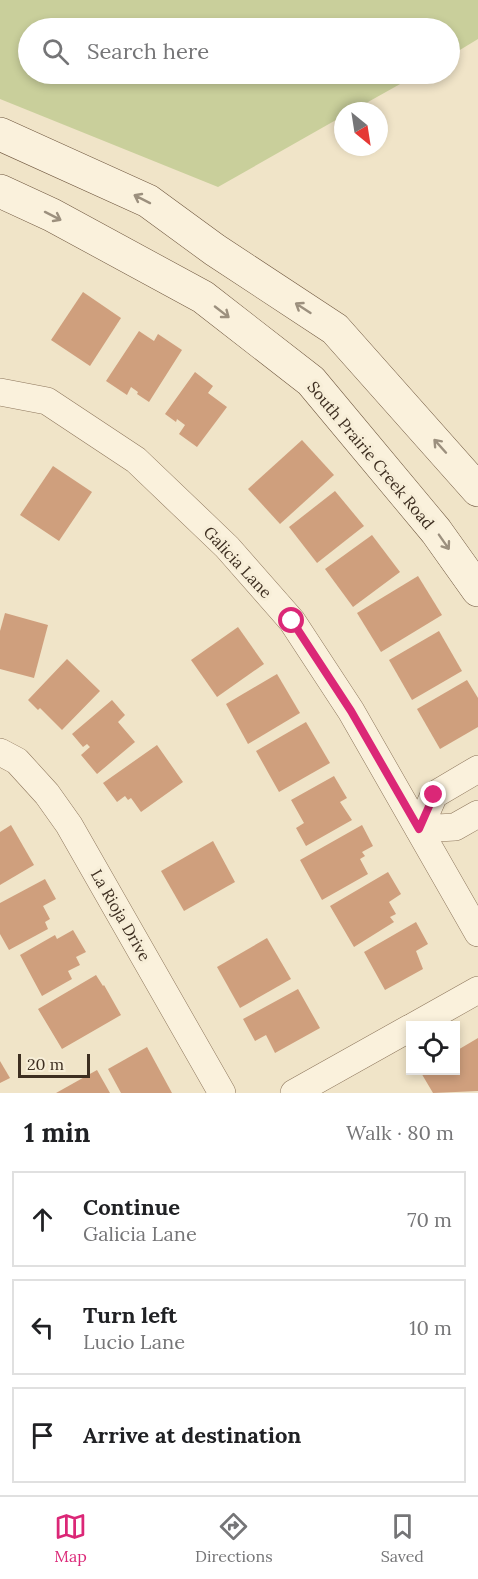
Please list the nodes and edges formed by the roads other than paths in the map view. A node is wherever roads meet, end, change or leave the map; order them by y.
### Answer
1 (0, 134) edge
2 (0, 191) edge
3 (0, 392) edge
4 (478, 490) edge
5 (478, 590) edge
6 (0, 752) edge
7 (478, 769) edge
8 (478, 814) edge
9 (419, 829) junction
10 (478, 933) edge
11 (478, 990) edge
12 (423, 1021) edge
13 (406, 1030) edge
14 (222, 1093) edge
15 (294, 1093) edge

4 -> 1 main road
2 -> 5 main road, South Prairie Creek Road
3 - 9 street, Galicia Lane
6 - 14 street, La Rioja Drive
7 - 9 street
8 - 9 street
9 - 10 street, Galicia Lane
11 - 12 street
13 - 15 street

